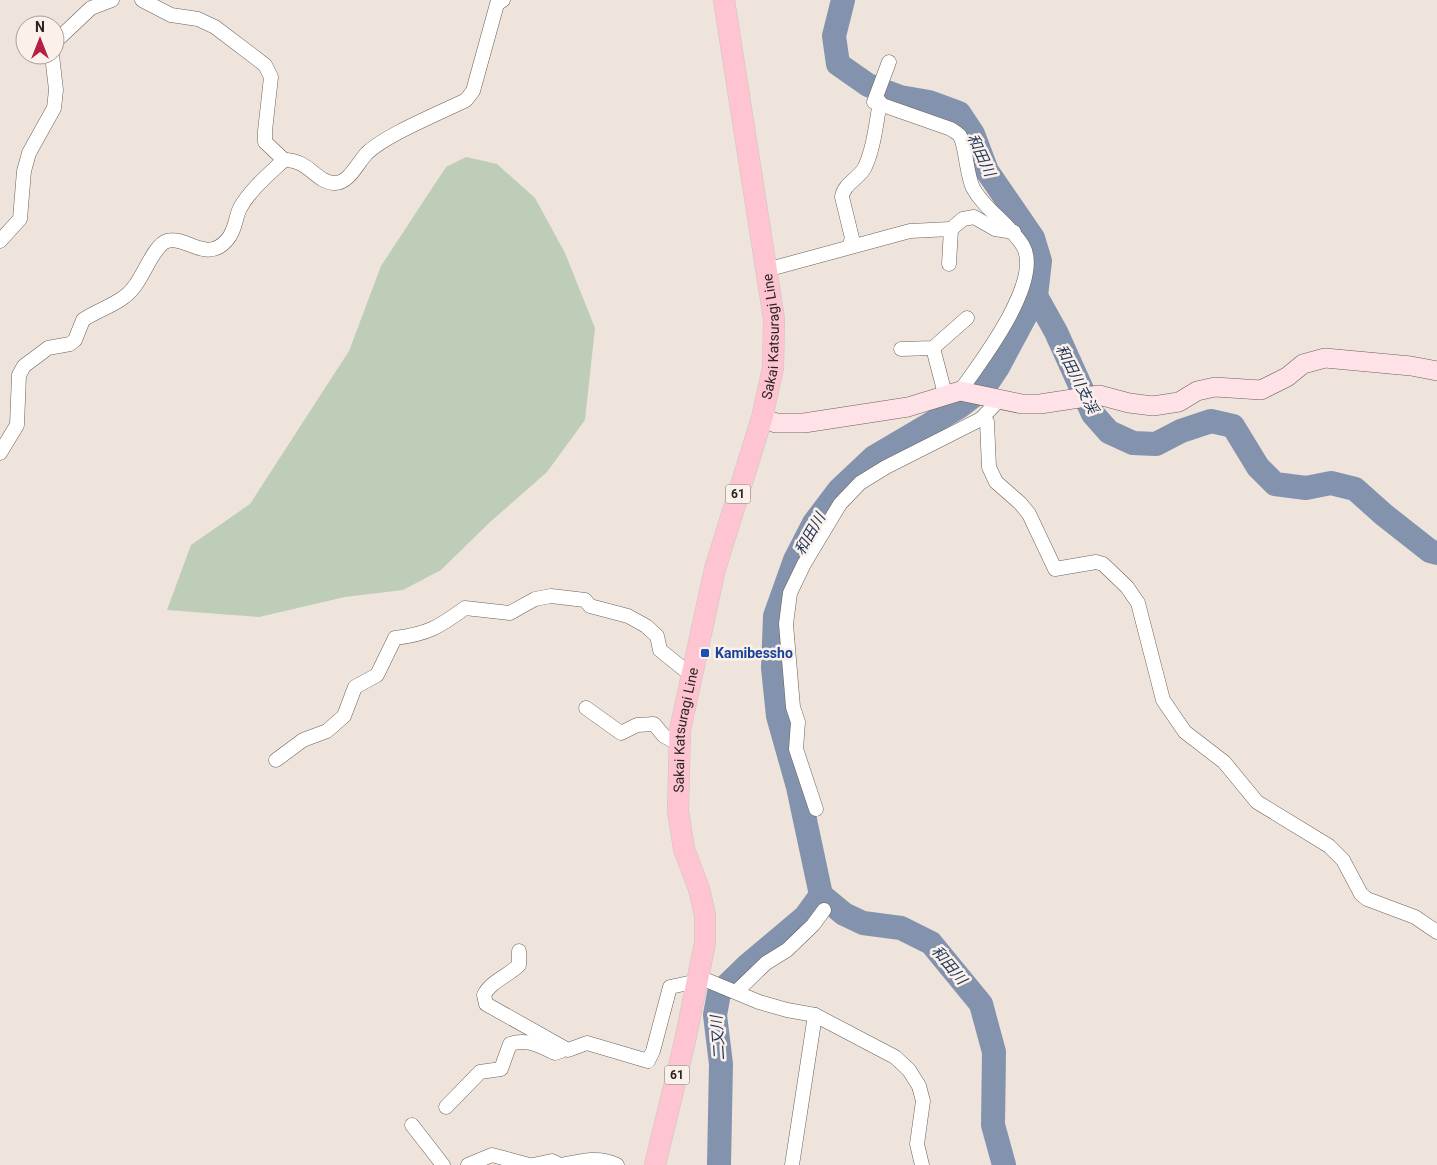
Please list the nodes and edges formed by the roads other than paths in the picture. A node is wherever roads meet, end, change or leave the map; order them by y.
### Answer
1 (112, 0) edge
2 (142, 0) edge
3 (504, 0) edge
4 (724, 0) edge
5 (65, 33) edge
6 (889, 62) dead end
7 (53, 65) edge
8 (880, 102) junction
9 (284, 160) junction
10 (951, 228) junction
11 (1014, 232) junction
12 (0, 241) edge
13 (849, 247) junction
14 (949, 264) dead end
15 (766, 270) junction
16 (967, 318) dead end
17 (934, 348) junction
18 (901, 349) dead end
19 (1437, 371) edge
20 (958, 392) junction
21 (999, 400) junction
22 (762, 418) junction
23 (981, 419) junction
24 (0, 453) edge
25 (691, 675) junction
26 (586, 708) dead end
27 (679, 744) junction
28 (276, 760) dead end
29 (816, 809) dead end
30 (824, 910) dead end
31 (1437, 932) edge
32 (519, 950) dead end
33 (699, 979) junction
34 (737, 992) junction
35 (815, 1015) junction
36 (568, 1050) junction
37 (446, 1107) dead end
38 (412, 1125) dead end
39 (443, 1165) edge
40 (468, 1165) edge
41 (531, 1165) edge
42 (561, 1165) edge
43 (617, 1165) edge
44 (655, 1165) edge
45 (792, 1165) edge
46 (922, 1165) edge

1 - 5 street
2 - 9 street
3 - 9 street
4 - 15 main road, Sakai Katsuragi Line / 61
6 - 8 street
7 - 12 street
8 - 11 street
8 - 13 street
9 - 24 street
10 - 11 street
10 - 13 street
10 - 14 street
11 - 20 street
13 - 15 street
15 - 22 main road, Sakai Katsuragi Line / 61
16 - 17 street
17 - 18 street
17 - 20 street
19 - 21 street
20 - 21 street
20 - 22 street
21 - 23 street
22 - 25 main road, Sakai Katsuragi Line / 61
23 - 29 street
23 - 31 street
25 - 27 main road, Sakai Katsuragi Line / 61
25 - 28 street
26 - 27 street
27 - 33 main road, Sakai Katsuragi Line / 61
30 - 34 street
32 - 36 street
33 - 34 street
33 - 36 street
33 - 44 main road, Sakai Katsuragi Line / 61
34 - 35 street
35 - 45 street
35 - 46 street
36 - 37 street
38 - 39 street
40 - 41 street
41 - 42 street
42 - 43 street

